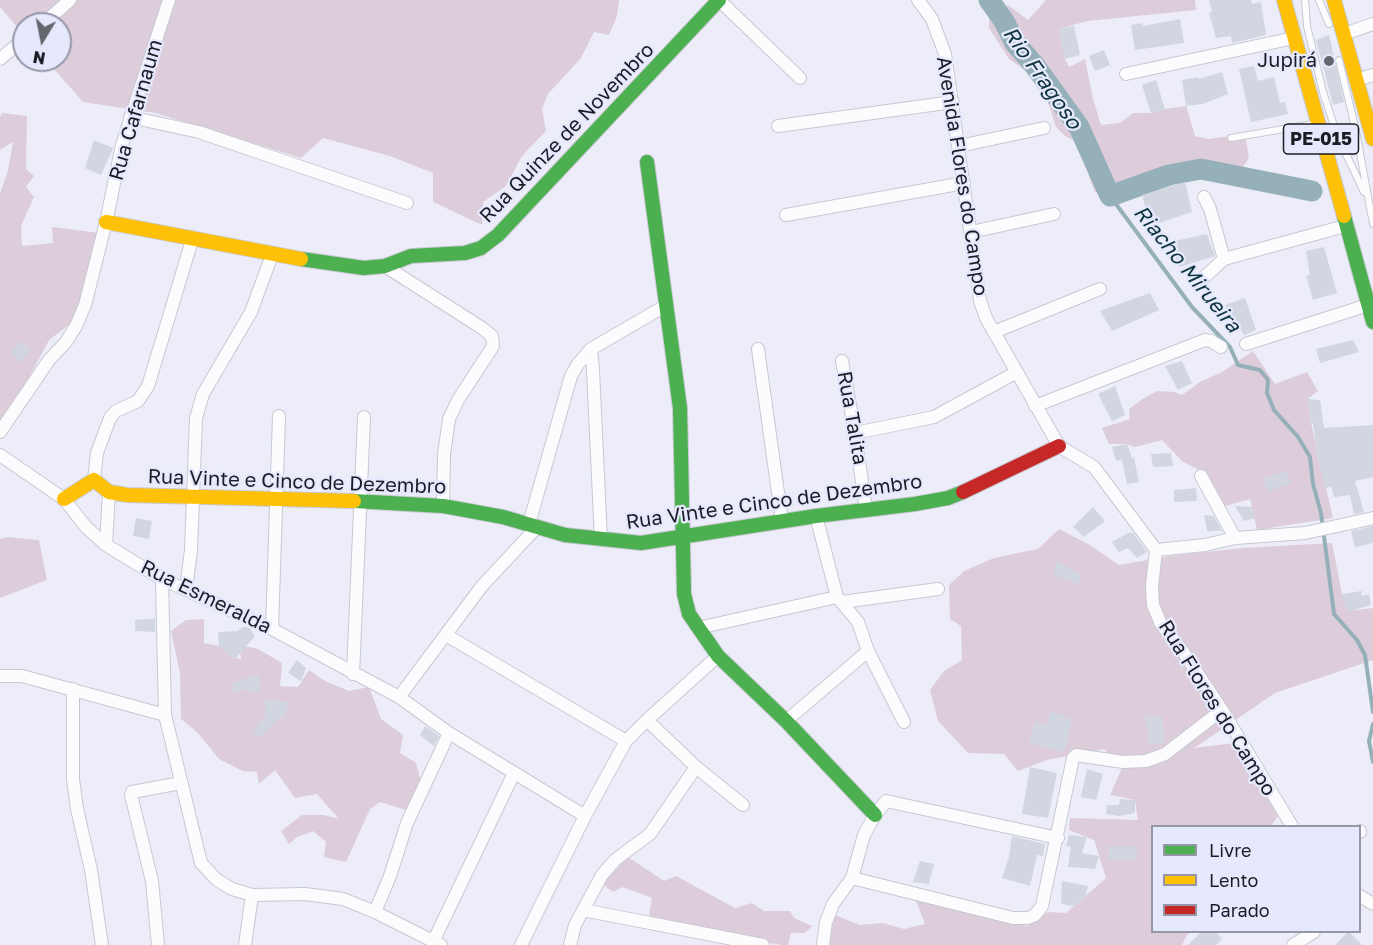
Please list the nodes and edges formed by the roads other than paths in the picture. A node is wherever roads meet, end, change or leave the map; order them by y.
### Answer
1 (70, 0) edge
2 (169, 0) edge
3 (719, 0) edge
4 (918, 0) edge
5 (1284, 0) edge
6 (1305, 0) edge
7 (1319, 0) edge
8 (1334, 0) edge
9 (56, 12) edge
10 (1373, 24) edge
11 (1338, 35) junction
12 (1294, 38) junction
13 (1335, 47) dead end
14 (12, 49) edge
15 (0, 59) edge
16 (1126, 74) dead end
17 (1373, 75) edge
18 (800, 78) dead end
19 (1356, 80) junction
20 (953, 102) junction
21 (130, 117) junction
22 (1317, 123) junction
23 (778, 126) dead end
24 (1044, 128) dead end
25 (1372, 131) edge
26 (1231, 138) dead end
27 (959, 146) junction
28 (647, 162) dead end
29 (964, 183) junction
30 (1204, 197) dead end
31 (1368, 200) junction
32 (407, 203) dead end
33 (1054, 214) dead end
34 (786, 215) dead end
35 (106, 222) junction
36 (1373, 224) edge
37 (1345, 226) junction
38 (971, 232) junction
39 (193, 237) junction
40 (272, 255) junction
41 (1224, 259) junction
42 (1372, 259) edge
43 (385, 266) junction
44 (1360, 277) junction
45 (1199, 282) dead end
46 (1100, 289) dead end
47 (1368, 305) junction
48 (665, 306) junction
49 (1373, 322) edge
50 (994, 332) junction
51 (1246, 344) dead end
52 (1221, 347) dead end
53 (591, 349) junction
54 (758, 349) dead end
55 (842, 361) dead end
56 (1017, 372) junction
57 (1035, 406) junction
58 (279, 416) dead end
59 (364, 417) dead end
60 (0, 432) edge
61 (855, 433) junction
62 (1059, 446) junction
63 (0, 455) edge
64 (1201, 476) dead end
65 (94, 480) junction
66 (109, 492) junction
67 (194, 498) junction
68 (64, 499) junction
69 (275, 500) junction
70 (359, 501) junction
71 (443, 506) junction
72 (866, 510) junction
73 (816, 516) junction
74 (1373, 518) edge
75 (782, 521) junction
76 (533, 525) junction
77 (683, 538) junction
78 (1235, 538) junction
79 (601, 540) junction
80 (106, 545) junction
81 (1156, 550) junction
82 (162, 579) junction
83 (186, 589) junction
84 (938, 589) dead end
85 (840, 599) junction
86 (698, 628) junction
87 (272, 629) junction
88 (446, 635) junction
89 (868, 651) junction
90 (718, 656) junction
91 (353, 674) junction
92 (0, 676) edge
93 (73, 689) junction
94 (399, 697) junction
95 (1222, 710) junction
96 (165, 715) junction
97 (647, 720) junction
98 (786, 721) junction
99 (904, 722) dead end
100 (449, 733) junction
101 (627, 741) junction
102 (696, 767) junction
103 (514, 773) junction
104 (181, 783) junction
105 (743, 805) dead end
106 (875, 814) junction
107 (585, 816) junction
108 (1287, 824) edge
109 (1058, 838) junction
110 (852, 878) junction
111 (252, 895) junction
112 (583, 910) junction
113 (375, 912) junction
114 (1312, 933) edge
115 (437, 944) edge
116 (102, 945) edge
117 (158, 945) edge
118 (245, 945) edge
119 (521, 945) edge
120 (570, 945) edge
121 (763, 945) edge
122 (823, 945) edge
123 (1294, 945) edge

1 - 9 street
2 - 21 street, Rua Cafarnaum
3 - 18 street
3 - 43 main road, Rua Quinze de Novembro
4 - 20 street, Avenida Flores do Campo
5 - 12 main road, PE-015
6 - 31 lane
7 - 11 lane
8 - 11 main road, PE-015
10 - 11 street
11 - 19 main road, PE-015
12 - 16 street
12 - 22 main road, PE-015
13 - 31 lane
14 - 15 street
17 - 19 street
19 - 25 main road, PE-015
20 - 23 street
20 - 27 street, Avenida Flores do Campo
21 - 32 street
21 - 35 street, Rua Cafarnaum
22 - 26 lane
22 - 37 main road, PE-015
24 - 27 street
27 - 29 street, Avenida Flores do Campo
28 - 48 main road
29 - 34 street
29 - 38 street, Avenida Flores do Campo
30 - 41 street
31 - 36 lane
33 - 38 street
35 - 39 main road, Rua Quinze de Novembro
35 - 60 street, Rua Cafarnaum
37 - 41 street
37 - 44 main road, PE-015
38 - 50 street, Avenida Flores do Campo
39 - 40 main road, Rua Quinze de Novembro
39 - 65 street
40 - 43 main road, Rua Quinze de Novembro
40 - 67 street
41 - 45 street
42 - 44 main road
43 - 71 street
44 - 47 main road, PE-015
46 - 50 street
47 - 49 main road, PE-015
47 - 51 street
48 - 53 street
48 - 77 main road
50 - 56 street, Avenida Flores do Campo
52 - 57 street
53 - 76 street
53 - 79 street
54 - 75 street
55 - 61 street, Rua Talita
56 - 57 street, Avenida Flores do Campo
56 - 61 street
57 - 62 street, Avenida Flores do Campo
58 - 69 street
59 - 70 street
61 - 72 street, Rua Talita
62 - 72 main road, Rua Vinte e Cinco de Dezembro
62 - 81 street, Avenida Flores do Campo
63 - 68 street, Rua Esmeralda
64 - 78 street
65 - 66 main road
65 - 68 main road
66 - 67 main road, Rua Vinte e Cinco de Dezembro
66 - 80 street
67 - 69 main road, Rua Vinte e Cinco de Dezembro
67 - 83 street
68 - 80 street, Rua Esmeralda
69 - 70 main road, Rua Vinte e Cinco de Dezembro
69 - 87 street
70 - 71 main road, Rua Vinte e Cinco de Dezembro
70 - 91 street
71 - 76 main road, Rua Vinte e Cinco de Dezembro
72 - 73 main road, Rua Vinte e Cinco de Dezembro
73 - 75 main road, Rua Vinte e Cinco de Dezembro
73 - 85 street
74 - 78 street
75 - 77 main road, Rua Vinte e Cinco de Dezembro
76 - 79 main road, Rua Vinte e Cinco de Dezembro
76 - 88 street
77 - 79 main road, Rua Vinte e Cinco de Dezembro
77 - 86 main road
78 - 81 street
80 - 82 street, Rua Esmeralda
81 - 95 street, Rua Flores do Campo
82 - 83 street, Rua Esmeralda
82 - 96 street
83 - 87 street, Rua Esmeralda
84 - 85 street
85 - 86 street
85 - 89 street
86 - 90 main road
87 - 91 street, Rua Esmeralda
88 - 94 street
88 - 101 street
89 - 98 street
89 - 99 street
90 - 97 street
90 - 98 main road
91 - 94 street, Rua Esmeralda
92 - 93 street
93 - 96 street
93 - 116 street
94 - 100 street, Rua Esmeralda
95 - 108 street, Rua Flores do Campo
95 - 109 street
96 - 104 street
97 - 101 street
97 - 102 street
98 - 106 main road
100 - 103 street, Rua Esmeralda
100 - 113 street
101 - 107 street
102 - 105 street
102 - 112 street
103 - 107 street, Rua Esmeralda
103 - 115 street
104 - 111 street
104 - 117 street
106 - 109 street
106 - 110 street
107 - 119 street
109 - 110 street
110 - 122 street
111 - 113 street
111 - 118 street
112 - 120 street
112 - 121 street
113 - 115 street
114 - 123 street

